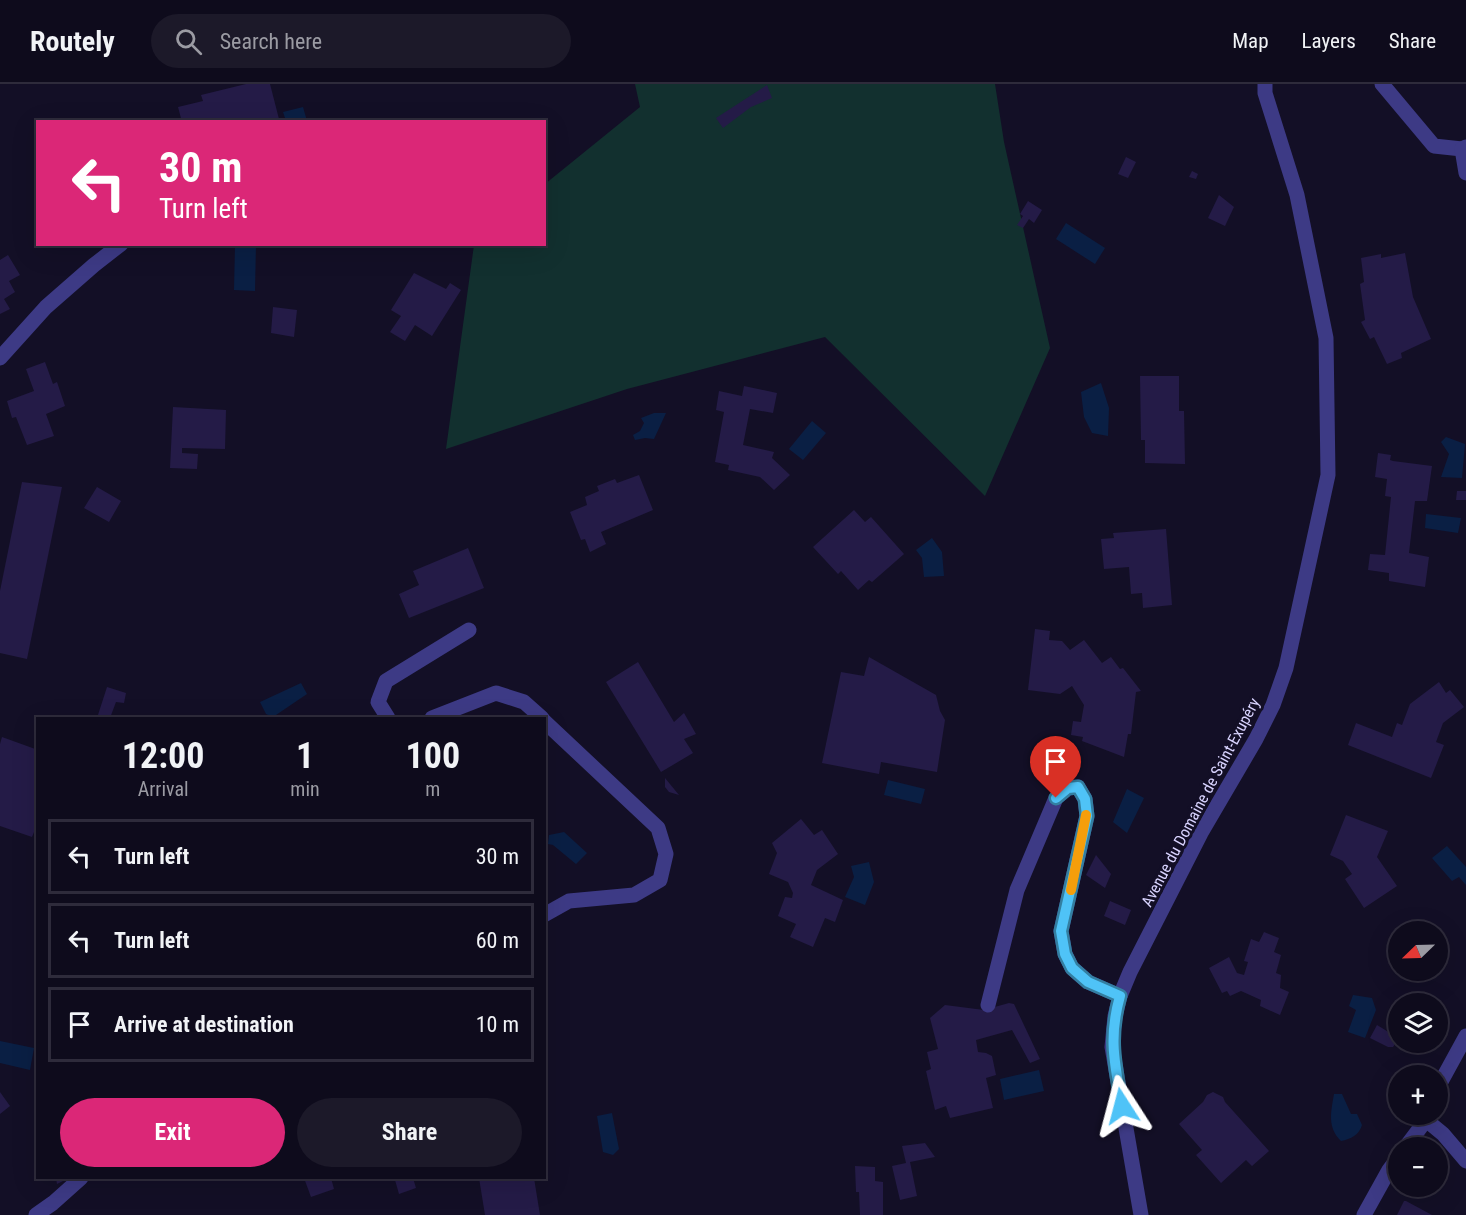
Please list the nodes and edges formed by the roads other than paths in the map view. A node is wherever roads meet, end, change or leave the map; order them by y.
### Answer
1 (1265, 84) edge
2 (1382, 84) edge
3 (1464, 148) edge
4 (1466, 173) edge
5 (118, 246) edge
6 (0, 358) edge
7 (469, 630) dead end
8 (387, 717) edge
9 (435, 717) edge
10 (540, 717) edge
11 (546, 723) edge
12 (546, 914) edge
13 (1120, 996) junction
14 (987, 1005) dead end
15 (1466, 1036) edge
16 (1448, 1069) edge
17 (1435, 1125) edge
18 (1466, 1161) edge
19 (1388, 1172) edge
20 (80, 1179) edge
21 (36, 1215) edge
22 (1141, 1215) edge
23 (1364, 1215) edge

1 - 13 street, Avenue du Domaine de Saint-Exupéry
2 - 3 street
3 - 4 street
5 - 6 street
7 - 8 street
9 - 10 street
11 - 12 street
13 - 14 street
13 - 22 street, Avenue du Domaine de Saint-Exupéry
15 - 16 street
17 - 18 street
19 - 23 street
20 - 21 street

